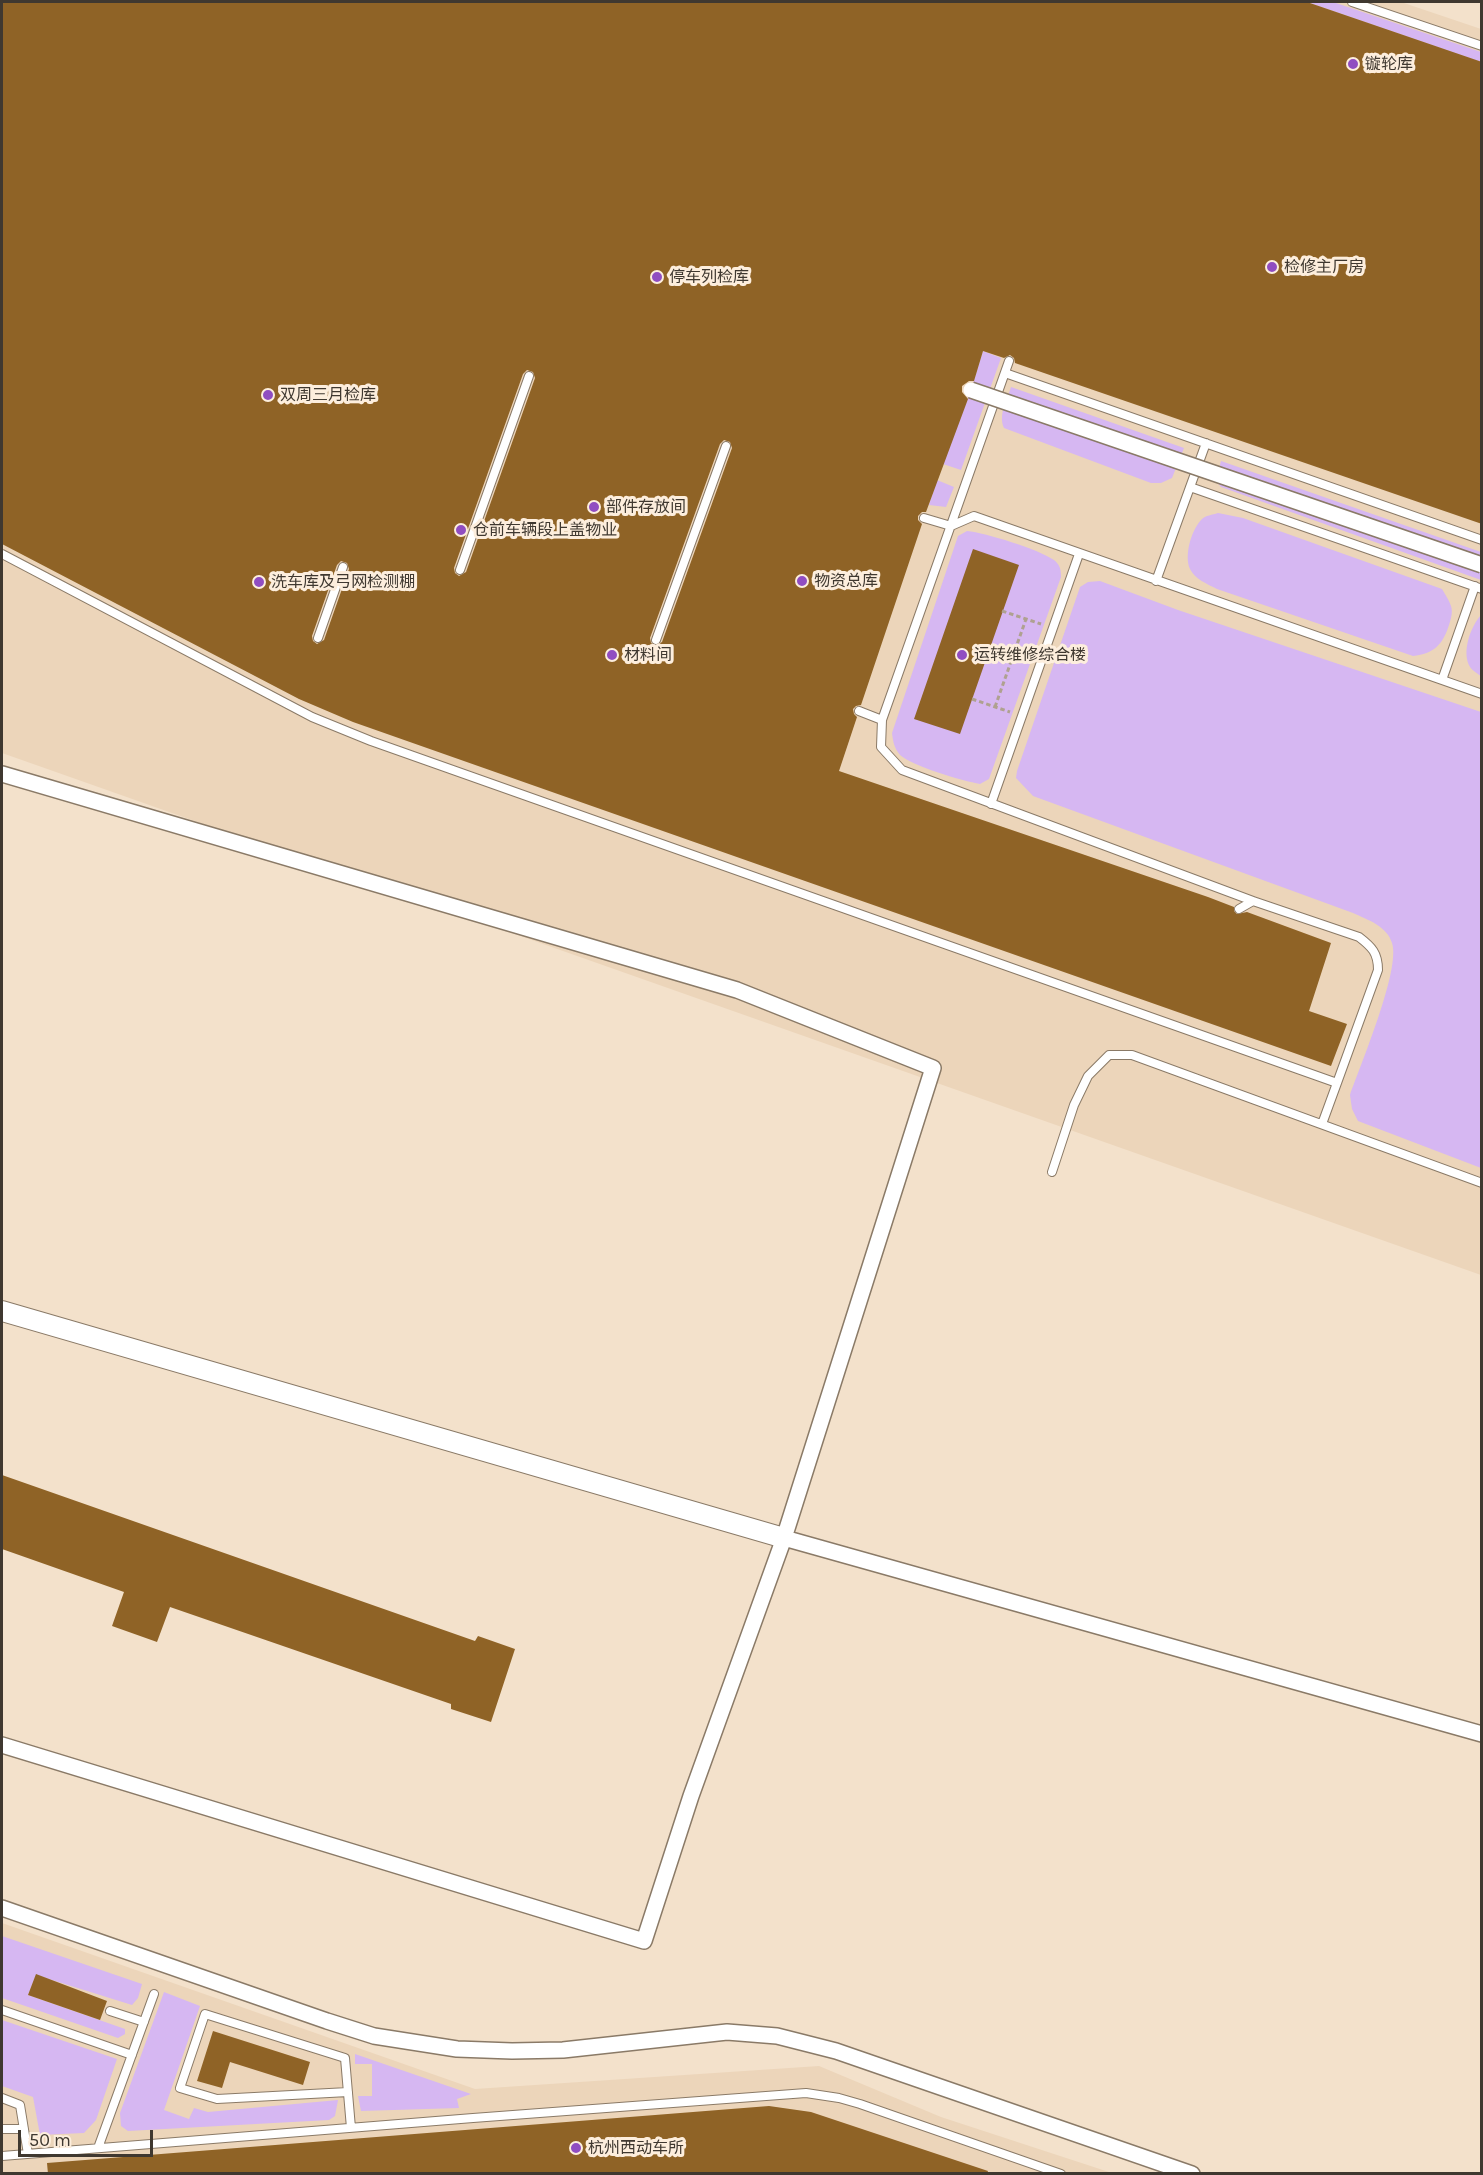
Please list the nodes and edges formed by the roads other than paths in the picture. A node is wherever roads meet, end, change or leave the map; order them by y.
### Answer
1 (1352, 2) edge
2 (1482, 46) edge
3 (1009, 361) dead end
4 (1005, 373) junction
5 (530, 376) dead end
6 (971, 390) dead end
7 (1206, 443) junction
8 (726, 446) dead end
9 (1190, 487) junction
10 (924, 518) dead end
11 (951, 526) junction
12 (1482, 540) edge
13 (2, 554) edge
14 (1079, 554) junction
15 (1482, 565) edge
16 (343, 567) dead end
17 (460, 570) dead end
18 (1156, 581) junction
19 (1478, 588) edge
20 (318, 638) dead end
21 (656, 640) dead end
22 (1442, 680) junction
23 (1482, 694) edge
24 (859, 711) dead end
25 (882, 720) junction
26 (2, 774) edge
27 (991, 804) junction
28 (1253, 901) junction
29 (1239, 909) dead end
30 (1337, 1083) junction
31 (1322, 1124) junction
32 (1052, 1172) dead end
33 (1482, 1182) edge
34 (2, 1311) edge
35 (784, 1538) junction
36 (1482, 1734) edge
37 (2, 1745) edge
38 (2, 1908) edge
39 (154, 1994) dead end
40 (2, 2010) edge
41 (110, 2012) dead end
42 (144, 2022) junction
43 (132, 2055) junction
44 (348, 2092) junction
45 (2, 2098) edge
46 (351, 2128) junction
47 (2, 2129) edge
48 (24, 2129) junction
49 (98, 2148) junction
50 (28, 2154) junction
51 (2, 2156) edge
52 (1061, 2174) edge
53 (1192, 2174) edge

1 - 2 lane
3 - 4 lane
4 - 7 lane
4 - 11 lane
5 - 17 lane
6 - 15 street, bridge
7 - 9 lane
7 - 12 lane
8 - 21 lane
9 - 18 lane
9 - 19 lane
10 - 11 lane
11 - 14 lane
11 - 25 lane
13 - 30 lane
14 - 18 lane
14 - 27 lane
16 - 20 lane
18 - 22 lane
19 - 22 lane
22 - 23 lane
24 - 25 lane
25 - 27 lane
26 - 35 street
27 - 28 lane
28 - 29 lane
28 - 30 lane
30 - 31 lane
31 - 32 lane
31 - 33 lane
34 - 35 street
35 - 36 street
35 - 37 street
38 - 53 street
39 - 42 lane
40 - 43 lane
41 - 42 lane
42 - 43 lane
43 - 49 lane
44 - 44 lane
44 - 46 lane
45 - 48 lane
46 - 49 lane
46 - 52 lane
47 - 48 lane
48 - 50 lane
49 - 50 lane
50 - 51 lane

